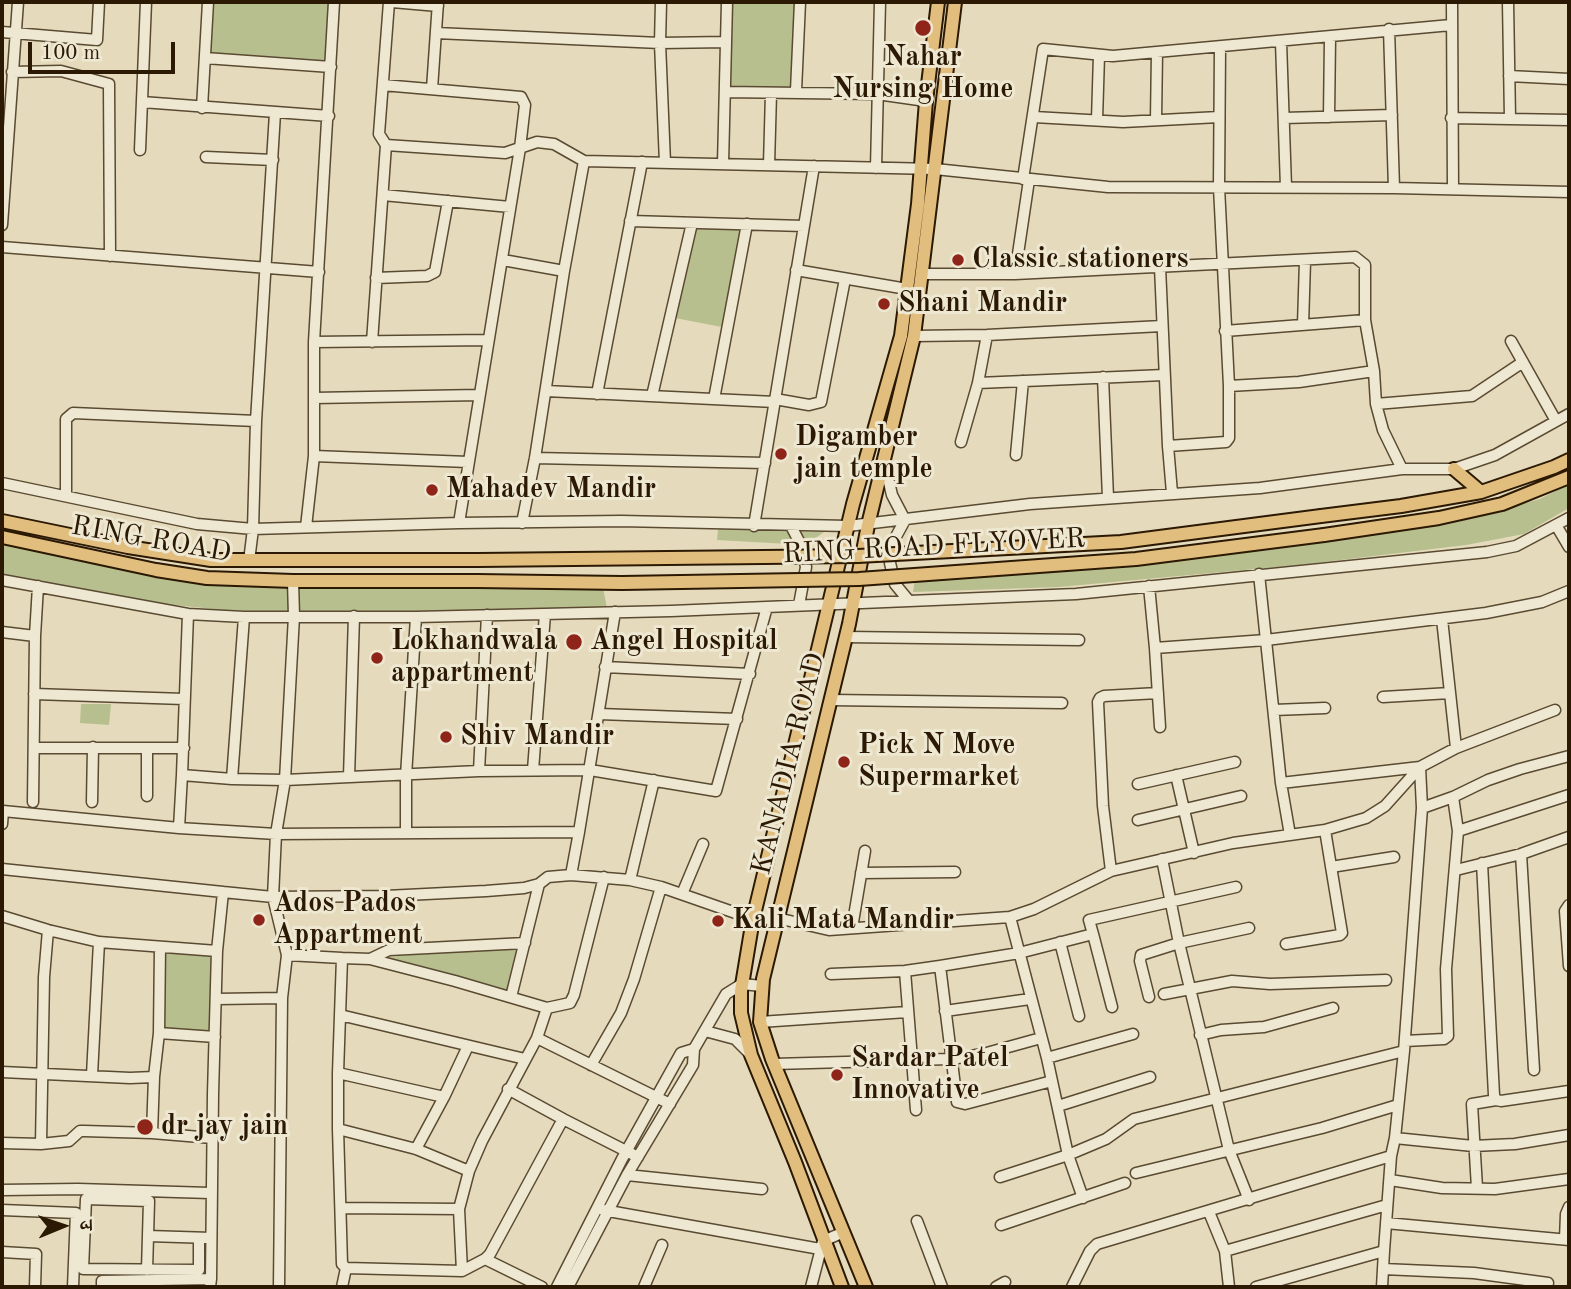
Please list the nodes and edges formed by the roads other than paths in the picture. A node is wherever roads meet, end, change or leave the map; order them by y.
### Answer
1 (18, 2) edge
2 (99, 2) edge
3 (146, 2) edge
4 (208, 2) edge
5 (334, 2) edge
6 (391, 2) edge
7 (661, 2) edge
8 (727, 2) edge
9 (800, 2) edge
10 (880, 2) edge
11 (938, 2) edge
12 (955, 2) edge
13 (1452, 2) edge
14 (1508, 2) edge
15 (438, 4) edge
16 (1451, 25) junction
17 (1389, 29) junction
18 (2, 33) edge
19 (436, 33) junction
20 (15, 34) junction
21 (1330, 38) junction
22 (726, 42) junction
23 (1281, 42) junction
24 (660, 43) junction
25 (1220, 47) junction
26 (1157, 52) junction
27 (1099, 55) junction
28 (205, 58) junction
29 (331, 67) junction
30 (12, 72) junction
31 (1509, 76) junction
32 (1569, 79) edge
33 (383, 85) junction
34 (432, 89) junction
35 (796, 91) junction
36 (725, 92) junction
37 (771, 93) junction
38 (877, 94) junction
39 (926, 100) junction
40 (142, 102) junction
41 (202, 108) junction
42 (275, 113) junction
43 (1392, 115) junction
44 (329, 116) junction
45 (1034, 117) junction
46 (1219, 117) junction
47 (1329, 117) junction
48 (1284, 118) junction
49 (1451, 118) junction
50 (1510, 119) junction
51 (1097, 120) junction
52 (1156, 120) junction
53 (1569, 120) edge
54 (386, 145) junction
55 (520, 148) junction
56 (140, 150) dead end
57 (206, 157) dead end
58 (273, 160) junction
59 (584, 161) junction
60 (642, 162) junction
61 (665, 163) junction
62 (723, 164) junction
63 (769, 165) junction
64 (814, 166) junction
65 (876, 168) junction
66 (935, 169) junction
67 (921, 170) junction
68 (1026, 180) junction
69 (1219, 187) junction
70 (1286, 187) junction
71 (1394, 188) junction
72 (1452, 189) junction
73 (1569, 192) edge
74 (383, 195) junction
75 (448, 201) junction
76 (510, 208) junction
77 (631, 221) junction
78 (692, 223) junction
79 (747, 224) junction
80 (2, 226) edge
81 (804, 226) junction
82 (2, 247) edge
83 (110, 256) junction
84 (503, 260) junction
85 (1305, 261) junction
86 (1223, 263) junction
87 (1160, 267) junction
88 (267, 268) junction
89 (796, 270) junction
90 (564, 271) junction
91 (319, 272) junction
92 (923, 274) junction
93 (1015, 274) junction
94 (376, 278) junction
95 (845, 279) junction
96 (907, 289) junction
97 (1365, 320) junction
98 (1162, 326) junction
99 (1303, 326) junction
100 (1225, 331) junction
101 (987, 335) junction
102 (914, 336) junction
103 (488, 340) junction
104 (1511, 341) dead end
105 (314, 342) junction
106 (372, 342) junction
107 (1524, 362) junction
108 (1374, 371) junction
109 (1164, 375) junction
110 (1103, 377) junction
111 (1023, 381) junction
112 (978, 383) junction
113 (1230, 386) junction
114 (546, 391) junction
115 (597, 394) junction
116 (479, 395) junction
117 (652, 396) junction
118 (314, 398) junction
119 (714, 399) junction
120 (775, 400) junction
121 (1376, 404) junction
122 (1569, 414) edge
123 (256, 421) junction
124 (1556, 421) junction
125 (961, 442) dead end
126 (1168, 446) junction
127 (314, 456) junction
128 (1016, 456) dead end
129 (535, 458) junction
130 (1569, 460) edge
131 (884, 461) junction
132 (468, 462) junction
133 (765, 463) junction
134 (1454, 468) junction
135 (1402, 469) junction
136 (1569, 477) edge
137 (2, 483) edge
138 (1481, 492) junction
139 (1172, 493) junction
140 (66, 496) junction
141 (1108, 498) junction
142 (1569, 518) edge
143 (905, 520) junction
144 (2, 521) edge
145 (459, 523) junction
146 (522, 523) junction
147 (868, 525) junction
148 (1556, 525) junction
149 (754, 526) junction
150 (791, 526) junction
151 (306, 527) junction
152 (848, 527) junction
153 (253, 529) junction
154 (2, 537) edge
155 (1569, 547) edge
156 (249, 561) junction
157 (1259, 574) junction
158 (2, 579) edge
159 (293, 581) junction
160 (38, 586) junction
161 (1149, 586) junction
162 (1569, 591) edge
163 (909, 601) junction
164 (853, 602) junction
165 (830, 603) junction
166 (799, 605) junction
167 (767, 607) junction
168 (615, 612) junction
169 (188, 614) junction
170 (545, 614) junction
171 (487, 615) junction
172 (294, 616) junction
173 (354, 616) junction
174 (244, 617) junction
175 (416, 617) junction
176 (1442, 619) junction
177 (2, 632) edge
178 (35, 636) junction
179 (846, 637) junction
180 (1079, 640) dead end
181 (1266, 640) junction
182 (1155, 648) junction
183 (605, 667) junction
184 (750, 674) junction
185 (1158, 692) junction
186 (1450, 693) junction
187 (34, 694) junction
188 (1383, 698) dead end
189 (184, 699) junction
190 (830, 700) junction
191 (1062, 703) dead end
192 (1325, 708) dead end
193 (1274, 710) junction
194 (1555, 710) dead end
195 (599, 714) junction
196 (737, 719) junction
197 (1160, 727) dead end
198 (93, 747) junction
199 (34, 748) junction
200 (147, 748) junction
201 (184, 748) junction
202 (1457, 748) junction
203 (1569, 756) edge
204 (1236, 762) dead end
205 (1420, 767) junction
206 (533, 770) junction
207 (590, 770) junction
208 (479, 771) junction
209 (182, 775) junction
210 (1176, 775) junction
211 (406, 776) junction
212 (349, 778) junction
213 (232, 779) junction
214 (285, 780) junction
215 (654, 780) junction
216 (1281, 783) junction
217 (1138, 784) dead end
218 (1569, 795) edge
219 (146, 796) dead end
220 (1241, 796) dead end
221 (1453, 797) junction
222 (33, 802) dead end
223 (92, 802) dead end
224 (1422, 808) junction
225 (1185, 809) junction
226 (2, 811) edge
227 (1138, 820) dead end
228 (2, 824) edge
229 (179, 828) junction
230 (1325, 830) junction
231 (1458, 831) junction
232 (579, 832) junction
233 (406, 833) junction
234 (276, 834) junction
235 (1290, 835) junction
236 (1569, 837) edge
237 (703, 844) dead end
238 (865, 851) dead end
239 (1194, 853) junction
240 (1521, 853) junction
241 (1394, 857) dead end
242 (1162, 859) junction
243 (1482, 863) junction
244 (1331, 867) junction
245 (2, 869) edge
246 (1456, 870) junction
247 (1111, 871) junction
248 (956, 872) dead end
249 (861, 873) junction
250 (571, 875) junction
251 (604, 877) junction
252 (630, 880) junction
253 (539, 884) junction
254 (661, 887) junction
255 (1236, 887) dead end
256 (223, 892) junction
257 (682, 894) junction
258 (273, 897) junction
259 (1170, 901) junction
260 (1569, 905) edge
261 (2, 916) edge
262 (1010, 917) junction
263 (777, 918) junction
264 (753, 919) junction
265 (852, 928) junction
266 (1249, 929) dead end
267 (48, 930) junction
268 (1093, 934) junction
269 (99, 942) junction
270 (1060, 942) junction
271 (526, 943) junction
272 (1179, 943) junction
273 (1286, 943) dead end
274 (160, 947) junction
275 (218, 951) junction
276 (1019, 953) junction
277 (287, 955) junction
278 (342, 958) junction
279 (370, 959) junction
280 (940, 966) junction
281 (1569, 966) edge
282 (905, 971) junction
283 (831, 974) dead end
284 (1386, 980) dead end
285 (742, 984) junction
286 (762, 986) junction
287 (1191, 988) junction
288 (1164, 994) dead end
289 (511, 997) junction
290 (1149, 997) dead end
291 (282, 998) junction
292 (217, 999) junction
293 (1030, 999) junction
294 (1112, 1007) dead end
295 (547, 1008) junction
296 (1333, 1008) dead end
297 (945, 1011) junction
298 (907, 1012) junction
299 (340, 1015) junction
300 (1079, 1016) dead end
301 (760, 1022) junction
302 (705, 1031) junction
303 (159, 1033) junction
304 (1133, 1034) dead end
305 (1200, 1035) junction
306 (215, 1037) junction
307 (537, 1038) junction
308 (1041, 1038) junction
309 (468, 1046) junction
310 (1404, 1046) junction
311 (694, 1049) junction
312 (751, 1055) junction
313 (1047, 1058) junction
314 (525, 1059) junction
315 (951, 1059) junction
316 (911, 1060) junction
317 (882, 1061) dead end
318 (774, 1064) junction
319 (591, 1065) junction
320 (1534, 1070) dead end
321 (2, 1072) edge
322 (44, 1073) junction
323 (338, 1073) junction
324 (92, 1075) junction
325 (154, 1077) junction
326 (1150, 1077) dead end
327 (1052, 1081) junction
328 (508, 1090) junction
329 (1569, 1091) edge
330 (444, 1097) junction
331 (656, 1097) junction
332 (1216, 1099) junction
333 (1496, 1100) junction
334 (670, 1104) junction
335 (1058, 1105) junction
336 (1398, 1105) junction
337 (916, 1110) dead end
338 (563, 1119) junction
339 (338, 1129) junction
340 (152, 1133) junction
341 (1569, 1135) edge
342 (212, 1138) junction
343 (1395, 1138) junction
344 (2, 1143) edge
345 (41, 1144) junction
346 (1473, 1146) junction
347 (416, 1149) junction
348 (1229, 1150) junction
349 (626, 1151) junction
350 (1068, 1155) junction
351 (1391, 1156) junction
352 (638, 1157) junction
353 (469, 1171) junction
354 (1136, 1173) dead end
355 (627, 1175) junction
356 (1000, 1177) dead end
357 (1569, 1179) edge
358 (1390, 1180) junction
359 (1125, 1183) dead end
360 (1477, 1188) junction
361 (762, 1189) dead end
362 (2, 1190) edge
363 (211, 1193) junction
364 (1083, 1198) junction
365 (1249, 1200) junction
366 (1387, 1205) junction
367 (1569, 1207) edge
368 (341, 1208) junction
369 (596, 1208) junction
370 (459, 1209) junction
371 (2, 1210) edge
372 (608, 1211) junction
373 (1209, 1212) junction
374 (917, 1221) dead end
375 (1386, 1223) junction
376 (1001, 1225) dead end
377 (844, 1232) junction
378 (148, 1236) junction
379 (199, 1238) junction
380 (211, 1238) junction
381 (1567, 1240) edge
382 (662, 1245) dead end
383 (821, 1245) junction
384 (1225, 1251) junction
385 (1384, 1251) junction
386 (2, 1252) edge
387 (485, 1259) junction
388 (346, 1268) junction
389 (1383, 1269) junction
390 (147, 1270) junction
391 (461, 1271) junction
392 (1305, 1274) junction
393 (211, 1283) edge
394 (1548, 1283) dead end
395 (1263, 1286) edge
396 (35, 1287) edge
397 (73, 1287) edge
398 (102, 1287) edge
399 (279, 1287) edge
400 (341, 1287) edge
401 (542, 1287) edge
402 (557, 1287) edge
403 (568, 1287) edge
404 (644, 1287) edge
405 (811, 1287) edge
406 (842, 1287) edge
407 (866, 1287) edge
408 (942, 1287) edge
409 (1072, 1287) edge
410 (1229, 1287) edge
411 (1305, 1287) edge
412 (1382, 1287) edge

1 - 20 street
2 - 20 street
3 - 40 street
4 - 28 street
5 - 29 street
6 - 15 street
6 - 33 street
7 - 24 street
8 - 22 street
9 - 35 street
10 - 38 street
11 - 39 main road
12 - 66 main road, KANADIA ROAD
13 - 16 street
14 - 31 street
15 - 19 street
16 - 17 street
16 - 49 street
17 - 21 street
17 - 43 street
18 - 20 street
19 - 24 street
19 - 34 street
20 - 30 street
21 - 23 street
21 - 47 street
22 - 24 street
22 - 36 street
23 - 25 street
23 - 48 street
24 - 61 street
25 - 26 street
25 - 46 street
26 - 27 street
26 - 52 street
27 - 45 street
27 - 51 street
28 - 29 street
28 - 41 street
29 - 44 street
30 - 80 street
30 - 83 street
31 - 32 street
31 - 50 street
33 - 34 street
33 - 54 street
34 - 55 street
35 - 37 street
35 - 38 street
36 - 37 street
36 - 62 street
37 - 63 street
38 - 39 street
38 - 65 street
39 - 67 main road
40 - 41 street
40 - 56 street
41 - 42 street
42 - 44 street
42 - 58 street
43 - 47 street
43 - 71 street
44 - 91 street
45 - 51 street
45 - 68 street
46 - 52 street
46 - 69 street
47 - 48 street
48 - 70 street
49 - 50 street
49 - 72 street
50 - 53 street
51 - 52 street
54 - 55 street
54 - 74 street
55 - 59 street
55 - 76 street
57 - 58 street
58 - 88 street
59 - 60 street
59 - 90 street
60 - 61 street
60 - 77 street
61 - 62 street
62 - 63 street
63 - 64 street
64 - 65 street
64 - 81 street
65 - 67 street
66 - 67 street
66 - 68 street
66 - 92 main road, KANADIA ROAD
67 - 96 main road
68 - 69 street
68 - 93 street
69 - 70 street
69 - 86 street
70 - 71 street
71 - 72 street
72 - 73 street
74 - 75 street
74 - 94 street
75 - 76 street
75 - 94 street
76 - 84 street
77 - 78 street
77 - 115 street
78 - 79 street
78 - 117 street
79 - 81 street
79 - 119 street
81 - 89 street
82 - 83 street
83 - 88 street
84 - 90 street
84 - 103 street
85 - 86 street
85 - 97 street
85 - 99 street
86 - 87 street
86 - 100 street
87 - 93 street
87 - 98 street
88 - 91 street
88 - 123 street
89 - 95 street
89 - 120 street
90 - 114 street
91 - 105 street
92 - 93 street
92 - 102 main road, KANADIA ROAD
94 - 106 street
95 - 96 street
95 - 120 street
96 - 152 main road
97 - 99 street
97 - 108 street
98 - 101 street
98 - 109 street
99 - 100 street
100 - 113 street
101 - 102 street
101 - 112 street
102 - 131 main road, KANADIA ROAD
103 - 106 street
103 - 116 street
104 - 107 street
105 - 106 street
105 - 118 street
107 - 121 street
107 - 124 street
108 - 113 street
108 - 121 street
109 - 110 street
109 - 126 street
110 - 111 street
110 - 141 street
111 - 112 street
111 - 128 street
112 - 125 street
113 - 126 street
114 - 115 street
114 - 129 street
115 - 117 street
116 - 118 street
116 - 132 street
117 - 119 street
118 - 127 street
119 - 120 street
120 - 133 street
121 - 135 street
122 - 124 street
123 - 140 street
123 - 153 street
124 - 134 street
126 - 139 street
127 - 132 street
127 - 151 street
129 - 133 street
129 - 146 street
130 - 138 main road
131 - 143 street
131 - 147 main road, KANADIA ROAD
132 - 145 street
133 - 149 street
134 - 135 street
134 - 138 main road
135 - 139 street
136 - 159 main road, RING ROAD FLYOVER, bridge
137 - 140 street
138 - 156 main road, RING ROAD FLYOVER, bridge
139 - 141 street
140 - 153 street
141 - 143 street
142 - 148 street
143 - 147 street
143 - 163 street
144 - 156 main road, RING ROAD
145 - 146 street
145 - 151 street
146 - 149 street
147 - 152 street
147 - 164 main road, KANADIA ROAD
148 - 155 street
148 - 157 street
149 - 150 street
150 - 152 street
150 - 166 street
151 - 153 street
152 - 165 main road
153 - 156 street
154 - 159 main road, RING ROAD
157 - 161 street
157 - 181 street
158 - 160 street
159 - 172 street
160 - 169 street
160 - 178 street
161 - 163 street
161 - 182 street
162 - 176 street
163 - 164 street
164 - 165 street
164 - 179 main road, KANADIA ROAD
165 - 166 street
165 - 264 main road
166 - 167 street
167 - 168 street
167 - 184 street
168 - 170 street
168 - 183 street
169 - 174 street
169 - 189 street
170 - 171 street
170 - 206 street
171 - 175 street
171 - 208 street
172 - 173 street
172 - 174 street
172 - 214 street
173 - 175 street
173 - 212 street
174 - 213 street
175 - 211 street
176 - 181 street
176 - 186 street
177 - 178 street
178 - 187 street
179 - 180 street
179 - 190 main road, KANADIA ROAD
181 - 182 street
181 - 193 street
182 - 185 street
183 - 184 street
183 - 195 street
184 - 196 street
185 - 197 street
185 - 247 street
186 - 188 street
186 - 202 street
187 - 189 street
187 - 199 street
189 - 201 street
190 - 191 street
190 - 263 main road, KANADIA ROAD
192 - 193 street
193 - 216 street
194 - 202 street
195 - 196 street
195 - 207 street
196 - 215 street
198 - 199 street
198 - 200 street
198 - 223 street
199 - 222 street
200 - 201 street
200 - 219 street
201 - 209 street
202 - 205 street
203 - 221 street
204 - 210 street
205 - 216 street
205 - 224 street
205 - 230 street
206 - 207 street
206 - 208 street
207 - 215 street
207 - 232 street
208 - 211 street
209 - 213 street
209 - 229 street
210 - 217 street
210 - 225 street
211 - 212 street
211 - 233 street
212 - 214 street
213 - 214 street
214 - 234 street
215 - 252 street
216 - 235 street
218 - 231 street
220 - 225 street
221 - 224 street
221 - 231 street
224 - 310 street
225 - 227 street
225 - 239 street
226 - 228 street
226 - 229 street
229 - 234 street
230 - 235 street
230 - 244 street
231 - 246 street
232 - 233 street
232 - 250 street
233 - 234 street
234 - 258 street
235 - 239 street
236 - 240 street
237 - 257 street
238 - 249 street
239 - 242 street
240 - 243 street
240 - 320 street
241 - 244 street
242 - 247 street
242 - 259 street
243 - 246 street
243 - 333 street
244 - 273 street
245 - 256 street
246 - 310 street
247 - 262 street
248 - 249 street
249 - 265 street
250 - 251 street
250 - 253 street
251 - 252 street
251 - 295 street
252 - 254 street
253 - 258 street
253 - 271 street
254 - 257 street
254 - 319 street
255 - 259 street
256 - 258 street
256 - 275 street
257 - 264 street
258 - 277 street
259 - 268 street
259 - 272 street
260 - 281 street
261 - 267 street
262 - 265 street
262 - 276 street
263 - 265 street
263 - 286 main road, KANADIA ROAD
264 - 285 main road
266 - 272 street
267 - 269 street
267 - 322 street
268 - 270 street
268 - 294 street
269 - 274 street
269 - 324 street
270 - 276 street
270 - 300 street
271 - 279 street
271 - 289 street
272 - 287 street
272 - 290 street
274 - 275 street
274 - 303 street
275 - 292 street
276 - 280 street
276 - 293 street
277 - 278 street
277 - 291 street
278 - 279 street
278 - 299 street
279 - 289 street
280 - 282 street
280 - 297 street
282 - 283 street
282 - 298 street
284 - 287 street
285 - 286 street
285 - 302 street
285 - 312 main road
286 - 301 main road, KANADIA ROAD
287 - 288 street
287 - 305 street
289 - 295 street
291 - 292 street
291 - 399 street
292 - 306 street
293 - 297 street
293 - 308 street
295 - 307 street
296 - 305 street
297 - 315 street
298 - 301 street
298 - 316 street
299 - 309 street
299 - 323 street
301 - 318 main road, KANADIA ROAD
302 - 311 street
302 - 312 street
303 - 306 street
303 - 325 street
304 - 313 street
305 - 332 street
306 - 342 street
307 - 314 street
307 - 319 street
308 - 313 street
308 - 315 street
309 - 314 street
309 - 330 street
310 - 332 street
310 - 336 street
311 - 331 street
311 - 334 street
312 - 383 main road
313 - 327 street
314 - 328 street
315 - 316 street
315 - 327 street
316 - 337 street
317 - 318 street
318 - 377 main road, KANADIA ROAD
319 - 331 street
321 - 322 street
322 - 324 street
322 - 345 street
323 - 330 street
323 - 339 street
324 - 325 street
325 - 340 street
326 - 335 street
327 - 335 street
328 - 338 street
328 - 353 street
329 - 333 street
330 - 347 street
331 - 334 street
331 - 349 street
332 - 348 street
332 - 350 street
333 - 346 street
334 - 352 street
335 - 350 street
336 - 343 street
336 - 348 street
338 - 349 street
338 - 387 street
339 - 347 street
339 - 368 street
340 - 342 street
340 - 345 street
341 - 346 street
342 - 363 street
343 - 346 street
343 - 351 street
344 - 345 street
346 - 360 street
347 - 353 street
348 - 354 street
348 - 365 street
349 - 352 street
349 - 369 street
350 - 356 street
350 - 364 street
351 - 358 street
351 - 365 street
352 - 355 street
353 - 370 street
355 - 361 street
355 - 372 street
357 - 360 street
358 - 360 street
358 - 366 street
359 - 364 street
362 - 363 street
363 - 380 street
364 - 376 street
365 - 373 street
366 - 375 street
366 - 384 street
367 - 381 street
368 - 370 street
368 - 388 street
369 - 372 street
369 - 402 street
370 - 391 street
371 - 397 street
372 - 383 street
372 - 403 street
373 - 384 street
373 - 409 street
374 - 408 street
375 - 381 street
375 - 385 street
377 - 383 street
377 - 407 main road, KANADIA ROAD
378 - 379 street
378 - 390 street
378 - 390 street
379 - 380 street
379 - 390 street
380 - 393 street
382 - 404 street
383 - 405 street
383 - 406 main road
384 - 410 street
385 - 389 street
385 - 392 street
386 - 396 street
387 - 391 street
387 - 401 street
388 - 391 street
388 - 400 street
389 - 394 street
389 - 412 street
392 - 395 street
392 - 411 street
393 - 398 street

